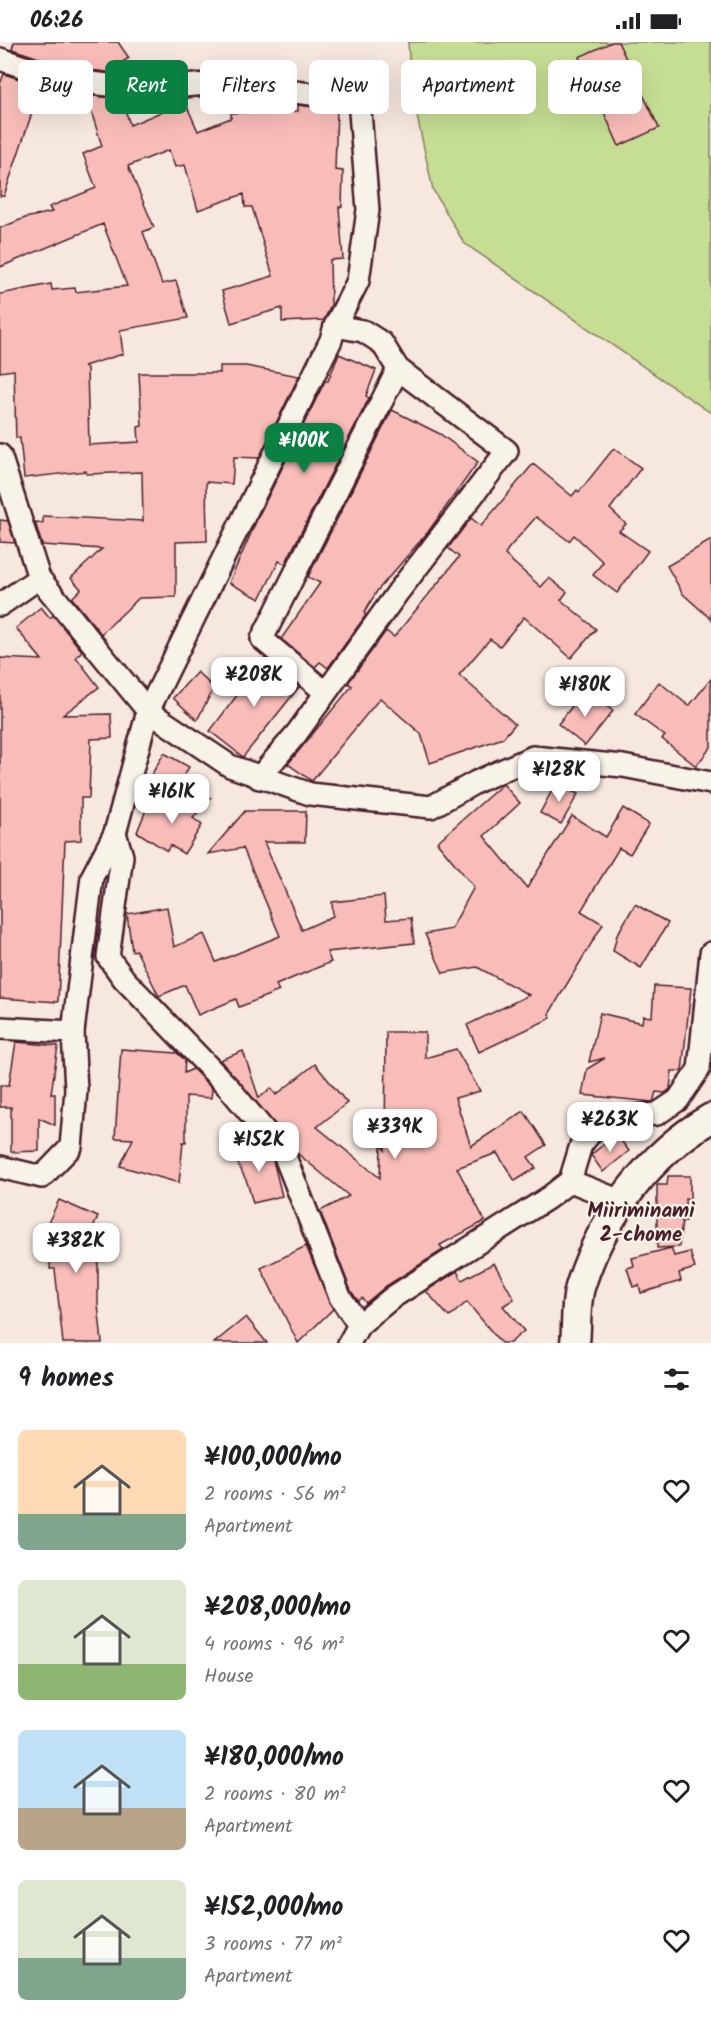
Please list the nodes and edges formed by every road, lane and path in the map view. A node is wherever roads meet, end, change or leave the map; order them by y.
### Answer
1 (0, 59) edge
2 (335, 326) junction
3 (398, 369) junction
4 (0, 455) edge
5 (7, 498) edge
6 (39, 578) junction
7 (0, 605) edge
8 (325, 692) junction
9 (148, 711) junction
10 (259, 778) junction
11 (711, 783) edge
12 (115, 833) junction
13 (711, 953) edge
14 (0, 1028) edge
15 (73, 1032) junction
16 (711, 1118) edge
17 (0, 1167) edge
18 (570, 1181) junction
19 (621, 1201) junction
20 (354, 1334) edge
21 (575, 1343) edge

1 - 2 street
2 - 3 street
2 - 9 street
3 - 8 street
3 - 8 street
4 - 5 street
5 - 6 street
6 - 7 street
6 - 9 street
8 - 10 street
9 - 10 street
9 - 12 street
10 - 11 street
12 - 15 street
12 - 20 street
13 - 18 street
14 - 15 street
15 - 17 street
16 - 19 street
18 - 19 street
18 - 20 street
19 - 21 street

